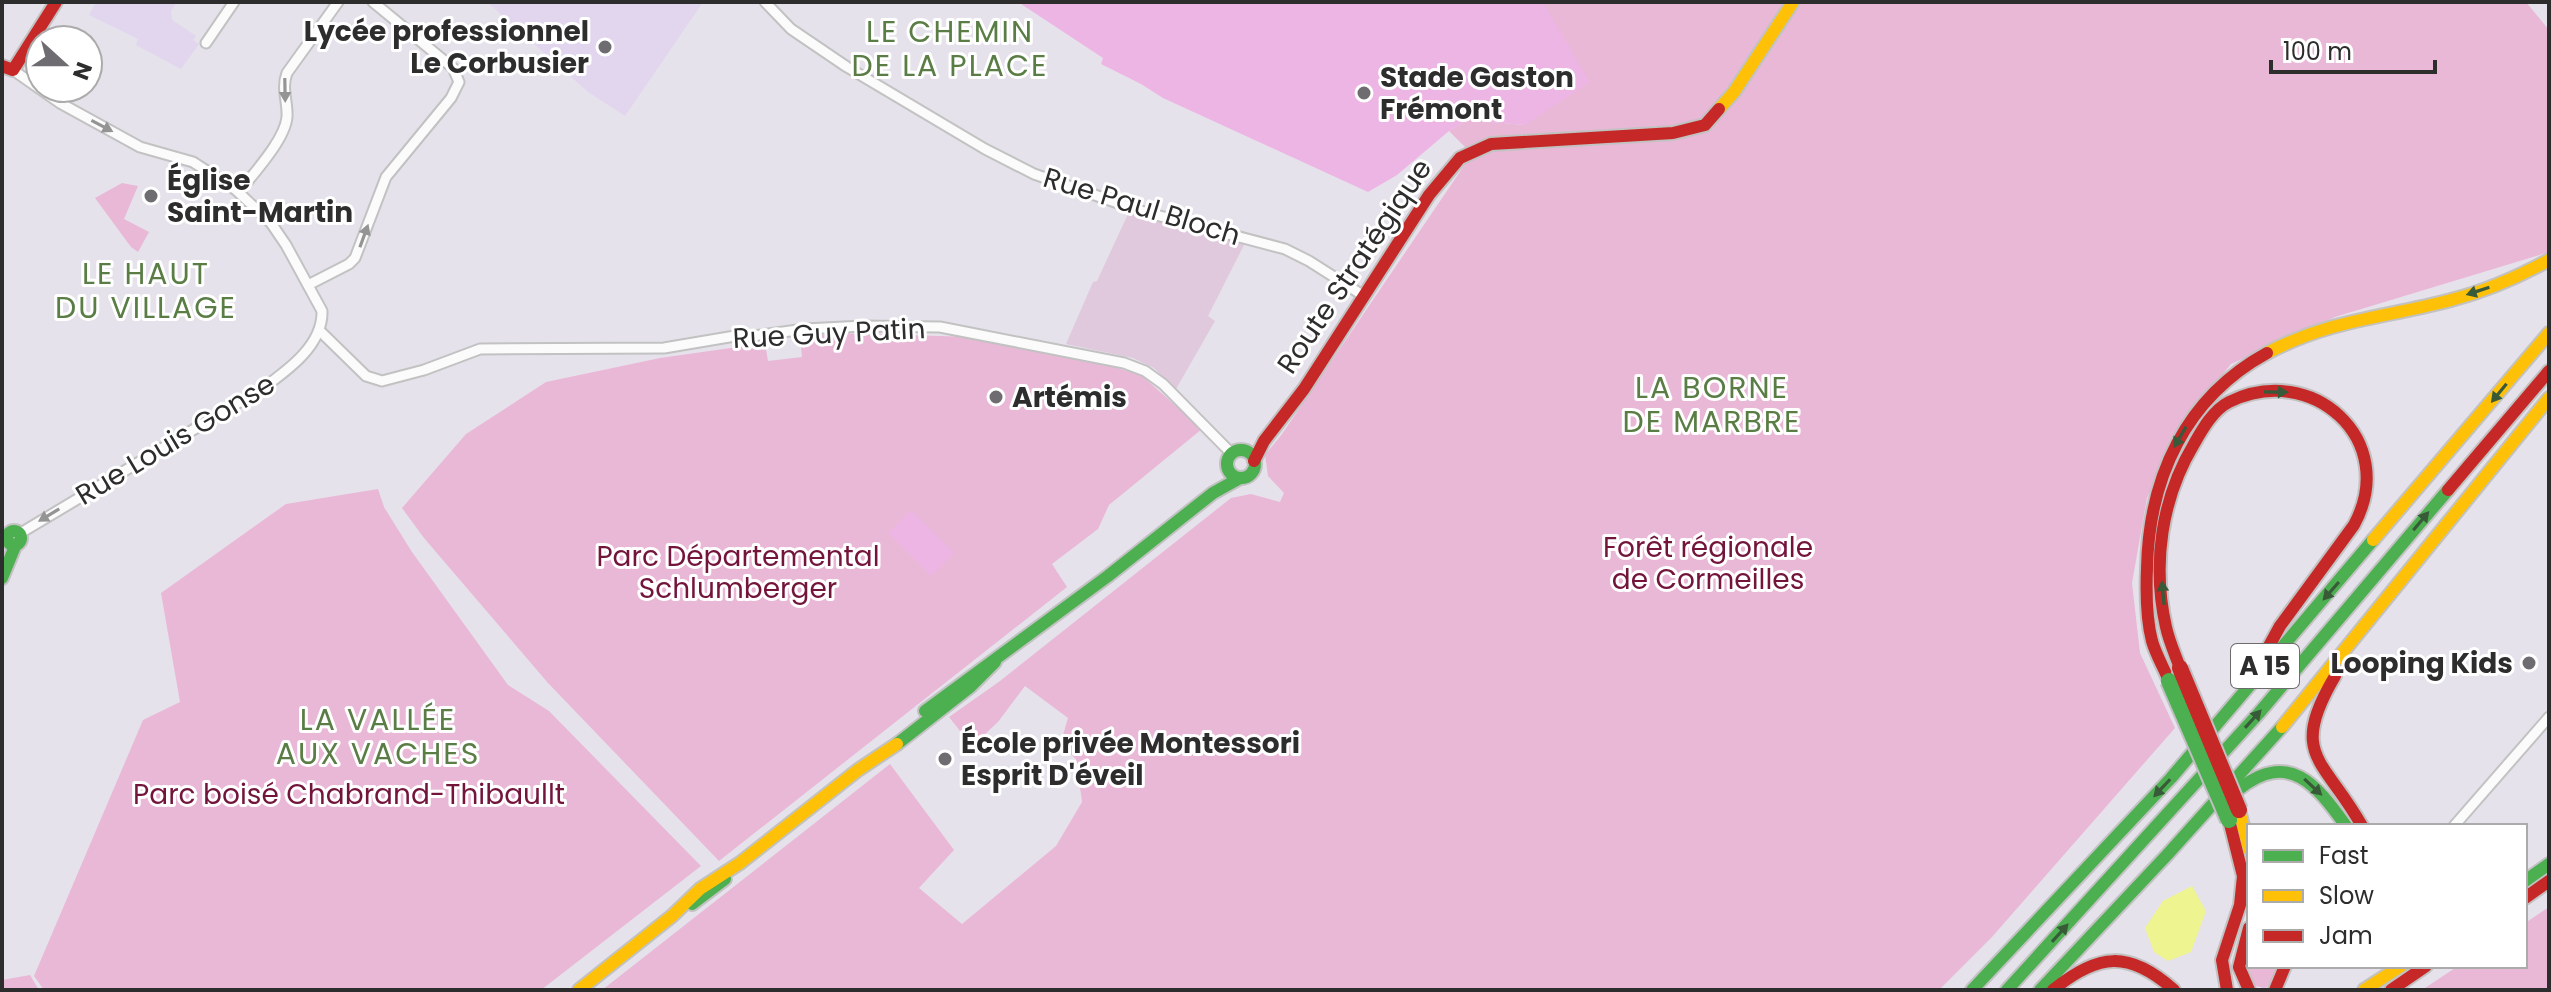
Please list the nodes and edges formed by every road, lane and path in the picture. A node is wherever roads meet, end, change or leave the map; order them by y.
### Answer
1 (56, 2) edge
2 (234, 2) edge
3 (338, 2) edge
4 (373, 2) edge
5 (765, 2) edge
6 (1793, 2) edge
7 (206, 43) dead end
8 (7, 68) edge
9 (239, 192) junction
10 (2549, 260) edge
11 (308, 285) junction
12 (1364, 296) junction
13 (320, 331) junction
14 (2549, 333) edge
15 (2549, 371) edge
16 (2549, 398) edge
17 (1239, 458) junction
18 (1213, 493) junction
19 (11, 542) edge
20 (2, 578) edge
21 (2364, 629) junction
22 (2175, 674) junction
23 (2252, 681) junction
24 (2549, 717) edge
25 (2234, 815) junction
26 (2344, 824) edge
27 (2361, 824) edge
28 (2456, 824) edge
29 (2247, 828) edge
30 (2247, 844) edge
31 (2549, 864) edge
32 (2527, 880) edge
33 (2549, 881) edge
34 (2144, 882) junction
35 (2527, 897) edge
36 (2247, 934) edge
37 (2284, 968) edge
38 (2398, 968) edge
39 (2423, 968) edge
40 (579, 990) edge
41 (1972, 990) edge
42 (2007, 990) edge
43 (2040, 990) edge
44 (2053, 990) edge
45 (2174, 990) edge
46 (2227, 990) edge
47 (2249, 990) edge
48 (2275, 990) edge
49 (2364, 990) edge
50 (2391, 990) edge

1 - 8 main road
2 - 7 street
3 -> 9 street
11 -> 4 street
5 - 12 street, Rue Paul Bloch
6 - 12 main road, Route Stratégique
8 -> 9 street
9 - 11 street
10 -> 22 main road
11 - 13 street
12 - 17 main road, Route Stratégique
13 - 17 street, Rue Guy Patin
13 -> 19 street, Rue Louis Gonse
14 -> 23 main road, A 15
42 -> 15 main road, A 15
16 - 21 main road
17 - 18 main road, Route Stratégique
17 - 18 main road, Route Stratégique
18 - 40 main road, Route Stratégique
19 - 20 main road
21 - 27 main road
21 - 34 main road
22 -> 23 main road
22 - 25 main road, bridge
23 -> 41 main road, A 15
24 - 28 street
25 - 29 main road
25 - 30 main road
25 - 46 main road
34 -> 26 main road
31 - 32 main road
33 - 35 main road
34 - 43 main road
36 - 47 main road
37 - 48 main road
38 - 49 main road
39 - 50 main road
44 - 45 main road

